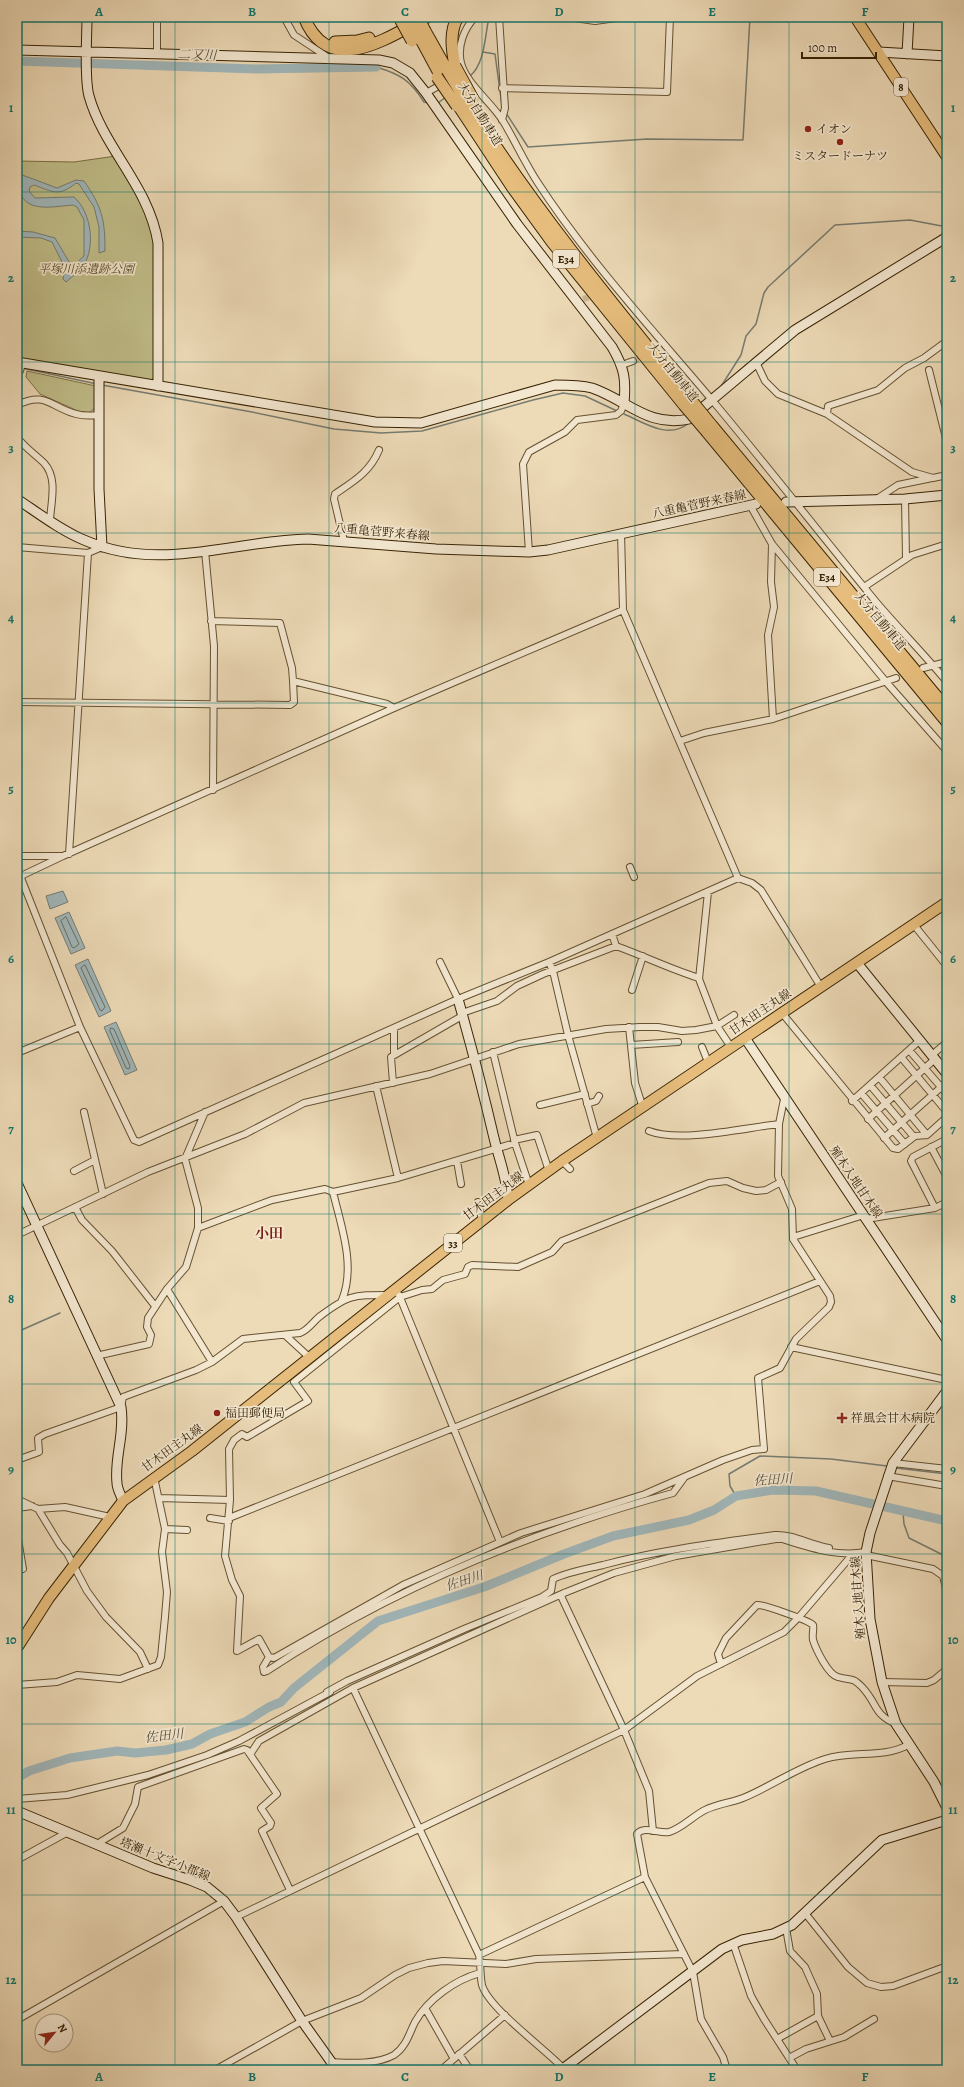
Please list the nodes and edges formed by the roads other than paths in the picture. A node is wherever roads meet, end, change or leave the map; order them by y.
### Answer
1 (88, 17) edge
2 (157, 17) edge
3 (284, 17) edge
4 (304, 17) edge
5 (308, 17) edge
6 (399, 17) edge
7 (408, 17) edge
8 (414, 17) edge
9 (418, 17) edge
10 (427, 17) edge
11 (458, 17) edge
12 (475, 17) edge
13 (499, 17) edge
14 (568, 17) edge
15 (623, 17) edge
16 (670, 17) edge
17 (855, 17) edge
18 (909, 17) edge
19 (418, 35) junction
20 (17, 50) edge
21 (878, 52) junction
22 (906, 54) junction
23 (157, 55) junction
24 (947, 56) edge
25 (330, 59) junction
26 (88, 60) junction
27 (449, 72) junction
28 (502, 88) junction
29 (431, 100) junction
30 (463, 105) junction
31 (503, 114) junction
32 (947, 157) edge
33 (947, 237) edge
34 (617, 291) junction
35 (610, 293) dead end
36 (947, 340) edge
37 (633, 361) tunnel mouth
38 (19, 362) edge
39 (756, 362) junction
40 (622, 365) junction
41 (929, 370) dead end
42 (17, 372) edge
43 (98, 383) junction
44 (158, 386) junction
45 (712, 401) junction
46 (687, 403) junction
47 (17, 404) edge
48 (624, 404) junction
49 (827, 414) junction
50 (98, 416) junction
51 (710, 430) junction
52 (17, 437) edge
53 (947, 442) edge
54 (380, 450) dead end
55 (947, 475) edge
56 (933, 478) junction
57 (947, 495) edge
58 (17, 499) edge
59 (905, 499) junction
60 (875, 500) junction
61 (791, 502) junction
62 (753, 504) joint
63 (50, 520) junction
64 (621, 533) junction
65 (344, 541) junction
66 (772, 544) junction
67 (947, 544) edge
68 (17, 547) edge
69 (102, 547) junction
70 (205, 551) junction
71 (529, 552) junction
72 (88, 553) junction
73 (906, 558) junction
74 (864, 587) junction
75 (623, 610) junction
76 (211, 621) junction
77 (947, 662) edge
78 (933, 665) junction
79 (923, 668) dead end
80 (896, 678) dead end
81 (293, 681) junction
82 (947, 682) edge
83 (887, 683) junction
84 (17, 702) edge
85 (79, 704) junction
86 (212, 704) junction
87 (394, 708) junction
88 (947, 708) edge
89 (773, 719) junction
90 (947, 722) edge
91 (680, 741) junction
92 (947, 751) edge
93 (213, 790) junction
94 (66, 855) junction
95 (17, 856) edge
96 (630, 867) dead end
97 (634, 877) dead end
98 (738, 878) junction
99 (708, 892) junction
100 (947, 902) edge
101 (914, 925) junction
102 (612, 934) junction
103 (616, 946) junction
104 (574, 951) junction
105 (643, 956) junction
106 (578, 961) junction
107 (440, 962) dead end
108 (549, 962) junction
109 (857, 963) junction
110 (540, 966) junction
111 (947, 966) edge
112 (553, 971) junction
113 (543, 974) junction
114 (699, 978) junction
115 (821, 987) junction
116 (632, 990) dead end
117 (458, 1000) junction
118 (782, 1013) junction
119 (462, 1014) junction
120 (734, 1015) dead end
121 (717, 1026) junction
122 (80, 1027) junction
123 (394, 1028) junction
124 (630, 1028) junction
125 (568, 1035) junction
126 (745, 1038) junction
127 (919, 1041) junction
128 (678, 1042) dead end
129 (947, 1042) edge
130 (631, 1045) junction
131 (702, 1046) dead end
132 (731, 1047) junction
133 (909, 1050) junction
134 (493, 1052) junction
135 (17, 1053) edge
136 (394, 1055) junction
137 (901, 1057) junction
138 (933, 1057) junction
139 (475, 1058) junction
140 (708, 1062) junction
141 (924, 1068) junction
142 (947, 1074) edge
143 (916, 1075) junction
144 (879, 1077) junction
145 (947, 1082) edge
146 (393, 1083) junction
147 (870, 1085) junction
148 (376, 1086) junction
149 (941, 1087) junction
150 (861, 1093) junction
151 (585, 1094) junction
152 (933, 1094) junction
153 (947, 1094) edge
154 (894, 1095) junction
155 (599, 1096) dead end
156 (784, 1098) junction
157 (852, 1101) junction
158 (885, 1103) junction
159 (587, 1104) junction
160 (540, 1105) dead end
161 (643, 1108) junction
162 (877, 1111) junction
163 (84, 1112) dead end
164 (205, 1112) junction
165 (947, 1112) edge
166 (910, 1114) junction
167 (947, 1117) edge
168 (868, 1119) junction
169 (901, 1123) junction
170 (779, 1124) junction
171 (893, 1130) junction
172 (649, 1131) dead end
173 (927, 1135) junction
174 (914, 1137) junction
175 (597, 1138) junction
176 (884, 1138) junction
177 (947, 1139) edge
178 (514, 1142) junction
179 (905, 1144) junction
180 (931, 1147) junction
181 (497, 1148) junction
182 (185, 1158) junction
183 (95, 1160) junction
184 (457, 1161) junction
185 (562, 1161) junction
186 (570, 1169) dead end
187 (74, 1170) dead end
188 (549, 1171) junction
189 (947, 1177) edge
190 (398, 1178) junction
191 (780, 1182) junction
192 (17, 1183) edge
193 (461, 1184) dead end
194 (529, 1185) junction
195 (333, 1192) junction
196 (104, 1194) junction
197 (508, 1200) junction
198 (478, 1202) dead end
199 (947, 1202) edge
200 (75, 1207) junction
201 (935, 1208) junction
202 (865, 1217) junction
203 (482, 1220) junction
204 (36, 1225) junction
205 (198, 1228) junction
206 (17, 1235) edge
207 (793, 1237) junction
208 (820, 1281) junction
209 (167, 1289) junction
210 (395, 1294) junction
211 (342, 1300) junction
212 (156, 1306) junction
213 (285, 1335) junction
214 (947, 1340) edge
215 (791, 1347) junction
216 (96, 1356) junction
217 (309, 1357) junction
218 (212, 1362) junction
219 (947, 1380) edge
220 (947, 1391) edge
221 (121, 1407) junction
222 (454, 1428) junction
223 (17, 1460) edge
224 (893, 1462) junction
225 (947, 1469) edge
226 (154, 1478) junction
227 (684, 1478) junction
228 (887, 1479) junction
229 (947, 1486) edge
230 (159, 1498) junction
231 (17, 1499) edge
232 (230, 1500) junction
233 (123, 1501) junction
234 (17, 1508) edge
235 (35, 1508) junction
236 (110, 1517) junction
237 (210, 1518) dead end
238 (229, 1520) junction
239 (165, 1529) junction
240 (187, 1530) dead end
241 (17, 1533) edge
242 (500, 1542) junction
243 (849, 1554) junction
244 (866, 1554) junction
245 (74, 1565) junction
246 (17, 1571) edge
247 (551, 1591) junction
248 (947, 1592) edge
249 (564, 1593) junction
250 (799, 1617) junction
251 (17, 1648) edge
252 (269, 1656) junction
253 (722, 1664) junction
254 (148, 1669) junction
255 (947, 1669) edge
256 (882, 1682) junction
257 (17, 1685) edge
258 (353, 1688) junction
259 (327, 1692) junction
260 (896, 1724) junction
261 (624, 1730) junction
262 (908, 1745) junction
263 (251, 1753) junction
264 (17, 1799) edge
265 (946, 1803) edge
266 (17, 1811) edge
267 (947, 1820) edge
268 (421, 1829) junction
269 (653, 1831) junction
270 (68, 1832) junction
271 (97, 1844) junction
272 (17, 1860) edge
273 (645, 1877) junction
274 (290, 1890) junction
275 (224, 1901) junction
276 (805, 1913) junction
277 (236, 1917) junction
278 (786, 1928) junction
279 (733, 1943) junction
280 (684, 1954) junction
281 (479, 1955) junction
282 (480, 1964) junction
283 (947, 1966) edge
284 (480, 1972) junction
285 (693, 1972) junction
286 (425, 2008) junction
287 (505, 2014) junction
288 (818, 2016) junction
289 (874, 2019) dead end
290 (17, 2020) edge
291 (302, 2021) junction
292 (776, 2039) junction
293 (830, 2041) junction
294 (459, 2054) junction
295 (789, 2058) junction
296 (454, 2059) junction
297 (330, 2062) junction
298 (565, 2069) edge
299 (214, 2070) edge
300 (337, 2070) edge
301 (441, 2070) edge
302 (470, 2070) edge
303 (727, 2070) edge
304 (797, 2070) edge

1 - 26 street
2 - 23 street
3 - 25 street
4 - 10 highway
5 - 8 highway
6 - 19 highway, bridge
7 - 19 highway, 大分自動車道 / E34, bridge
9 - 19 highway, 大分自動車道 / E34, bridge
11 - 27 highway
12 - 27 street
13 - 28 street
14 - 15 street
16 - 28 street
17 - 21 main road, 8
18 - 22 street
19 - 27 highway, 大分自動車道 / E34
20 - 26 street
21 - 22 street
21 - 32 main road, 8
22 - 24 street
23 - 25 street
23 - 26 street
25 - 29 street
26 - 44 street
27 - 29 street
27 - 30 highway, 大分自動車道 / E34, bridge
27 - 30 highway, bridge
27 - 31 street
28 - 31 street
29 - 40 street
30 - 46 highway, 大分自動車道 / E34
30 - 46 highway, 大分自動車道 / E34
31 - 34 street
33 - 39 street
34 - 35 street
34 - 45 street
36 - 49 street
37 - 40 street
38 - 42 street
38 - 43 street
39 - 45 street
39 - 49 street
40 - 48 street
41 - 53 street
43 - 44 street
43 - 50 street
44 - 48 street
45 - 48 street
45 - 61 street
46 - 51 highway, 大分自動車道 / E34, bridge
47 - 50 street
48 - 71 street
49 - 56 street
50 - 69 street
51 - 88 highway, 大分自動車道 / E34
51 - 90 highway, 大分自動車道 / E34
52 - 63 street
54 - 65 street
55 - 56 street
56 - 60 street
57 - 59 street
58 - 63 street, 八重亀菅野来春線
59 - 60 street
59 - 73 street
60 - 61 street
61 - 74 street
62 - 64 street, 八重亀菅野来春線
62 - 66 street
63 - 69 street, 八重亀菅野来春線
64 - 71 street, 八重亀菅野来春線
64 - 75 street
65 - 70 street, 八重亀菅野来春線
65 - 71 street, 八重亀菅野来春線
66 - 83 street
66 - 89 street
67 - 73 street
68 - 72 street
69 - 70 street, 八重亀菅野来春線
69 - 72 street
70 - 76 street
72 - 85 street
73 - 74 street
74 - 78 street
75 - 87 street
75 - 91 street
76 - 81 street
76 - 86 street
77 - 78 street
78 - 79 street
78 - 82 street
80 - 83 street
81 - 86 street
81 - 87 street
83 - 89 street
83 - 92 street
84 - 85 street
85 - 86 street
85 - 94 street
86 - 93 street
87 - 93 street
89 - 91 street
91 - 98 street
93 - 94 street
94 - 95 street
94 - 122 street
96 - 97 street
98 - 99 street
98 - 115 street
99 - 102 street
99 - 114 street
100 - 101 main road, 甘木田主丸線 / 33
101 - 109 main road, 甘木田主丸線 / 33
101 - 111 street
102 - 103 street
102 - 104 street
103 - 105 street
103 - 106 street
104 - 106 street
104 - 108 street
105 - 114 street
105 - 116 street
106 - 112 street
107 - 117 street
108 - 110 street
108 - 112 street
109 - 115 main road, 甘木田主丸線 / 33
109 - 127 street
110 - 113 street
110 - 117 street
112 - 113 street
112 - 125 street
113 - 119 street
114 - 121 street
115 - 118 main road, 甘木田主丸線 / 33
117 - 119 street
117 - 123 street
118 - 126 main road, 甘木田主丸線 / 33
118 - 157 street
119 - 136 street
119 - 139 street
120 - 121 street
121 - 124 street
121 - 132 street
122 - 135 street
122 - 164 street
123 - 136 street
123 - 164 street
124 - 125 street
124 - 130 street
125 - 134 street
125 - 151 street
126 - 132 main road, 甘木田主丸線 / 33
126 - 156 street, 殖木入地甘木線
127 - 133 street
127 - 138 street
128 - 130 street
129 - 138 street
130 - 161 street
131 - 140 street
132 - 140 main road, 甘木田主丸線 / 33
133 - 137 street
133 - 141 street
134 - 139 street
134 - 178 street
136 - 146 street
137 - 143 street
137 - 144 street
138 - 141 street
138 - 142 street
139 - 146 street
139 - 181 street
140 - 161 main road, 甘木田主丸線 / 33
141 - 143 street
141 - 149 street
143 - 152 street
143 - 154 street
144 - 147 street
144 - 154 street
145 - 149 street
146 - 148 street
147 - 150 street
147 - 158 street
148 - 182 street
148 - 190 street
149 - 152 street
149 - 153 street
150 - 157 street
150 - 162 street
151 - 159 street
151 - 160 street
152 - 165 street
152 - 166 street
154 - 158 street
154 - 166 street
155 - 159 street
156 - 170 street
156 - 202 street, 殖木入地甘木線
157 - 168 street
158 - 162 street
158 - 169 street
159 - 175 street
161 - 175 main road, 甘木田主丸線 / 33
162 - 168 street
162 - 171 street
163 - 183 street
164 - 182 street
166 - 169 street
166 - 173 street
167 - 173 street
168 - 176 street
169 - 171 street
169 - 174 street
170 - 172 street
170 - 191 street
171 - 176 street
171 - 179 street
173 - 174 street
174 - 179 street
175 - 185 main road, 甘木田主丸線 / 33
176 - 179 street
177 - 180 street
178 - 181 street
178 - 188 street
178 - 194 street
180 - 189 street
180 - 201 street
181 - 184 street
181 - 197 street
182 - 196 street
182 - 205 street
183 - 187 street
183 - 196 street
184 - 190 street
184 - 193 street
185 - 186 street
185 - 188 main road, 甘木田主丸線 / 33
188 - 194 main road, 甘木田主丸線 / 33
190 - 195 street
191 - 207 street
191 - 210 street
192 - 204 street
194 - 197 main road, 甘木田主丸線 / 33
195 - 205 street
195 - 211 street
196 - 200 street
197 - 203 main road, 甘木田主丸線 / 33
198 - 203 street
199 - 201 street
200 - 204 street
200 - 212 street
201 - 202 street
202 - 207 street
202 - 214 street, 殖木入地甘木線
203 - 210 main road, 甘木田主丸線 / 33
204 - 206 street
204 - 216 street
205 - 209 street
207 - 208 street
208 - 215 street
208 - 222 street
209 - 212 street
209 - 218 street
210 - 211 street
210 - 217 main road, 甘木田主丸線 / 33
210 - 222 street
210 - 232 street
211 - 213 street
212 - 216 street
213 - 217 street
213 - 218 street
215 - 219 street
215 - 227 street
216 - 221 street
217 - 226 main road, 甘木田主丸線 / 33
218 - 221 street
220 - 224 street, 殖木入地甘木線
221 - 223 street
221 - 233 street
222 - 238 street
222 - 242 street
224 - 225 street
224 - 228 street, 殖木入地甘木線
226 - 230 street
226 - 233 main road, 甘木田主丸線 / 33
227 - 242 street
227 - 252 street
228 - 229 street
228 - 244 street, 殖木入地甘木線
230 - 232 street
230 - 239 street
231 - 235 street
232 - 238 street
233 - 236 main road, 甘木田主丸線 / 33
234 - 235 street
235 - 236 street
235 - 245 street
236 - 245 main road, 甘木田主丸線 / 33
237 - 238 street
238 - 252 street
239 - 240 street
239 - 254 street
241 - 246 street
242 - 252 street
243 - 244 street
243 - 247 street
243 - 249 street
243 - 250 street
244 - 248 street
244 - 256 street, 殖木入地甘木線
245 - 251 main road, 甘木田主丸線 / 33
245 - 254 street
247 - 249 street
247 - 259 street
249 - 258 street
249 - 261 street
250 - 253 street
250 - 253 street
250 - 260 street
253 - 261 street
254 - 257 street
255 - 256 street
256 - 260 street, 殖木入地甘木線
258 - 259 street
258 - 263 street
258 - 268 street
259 - 264 street
260 - 262 street, 殖木入地甘木線
261 - 268 street
261 - 269 street
262 - 265 street, 殖木入地甘木線
262 - 269 street
263 - 271 street
263 - 274 street
266 - 270 street, 塔瀬十文字小郡線
267 - 276 street
268 - 274 street
268 - 281 street
269 - 273 street
270 - 271 street, 塔瀬十文字小郡線
270 - 272 street
271 - 275 street, 塔瀬十文字小郡線
273 - 280 street
273 - 281 street
274 - 277 street
275 - 277 street, 塔瀬十文字小郡線
275 - 290 street
276 - 278 street
276 - 283 street
277 - 291 street, 塔瀬十文字小郡線
278 - 279 street
278 - 288 street
279 - 285 street
279 - 292 street
280 - 282 street
280 - 285 street
281 - 282 street
282 - 284 street
282 - 291 street
284 - 286 street
284 - 287 street
285 - 298 street
285 - 303 street
286 - 296 street
286 - 297 street
287 - 294 street
287 - 298 street
288 - 292 street
288 - 293 street
289 - 293 street
291 - 297 street, 塔瀬十文字小郡線
291 - 299 street
292 - 295 street
293 - 295 street
294 - 296 street
294 - 302 street
295 - 304 street
296 - 301 street
297 - 300 street, 塔瀬十文字小郡線

